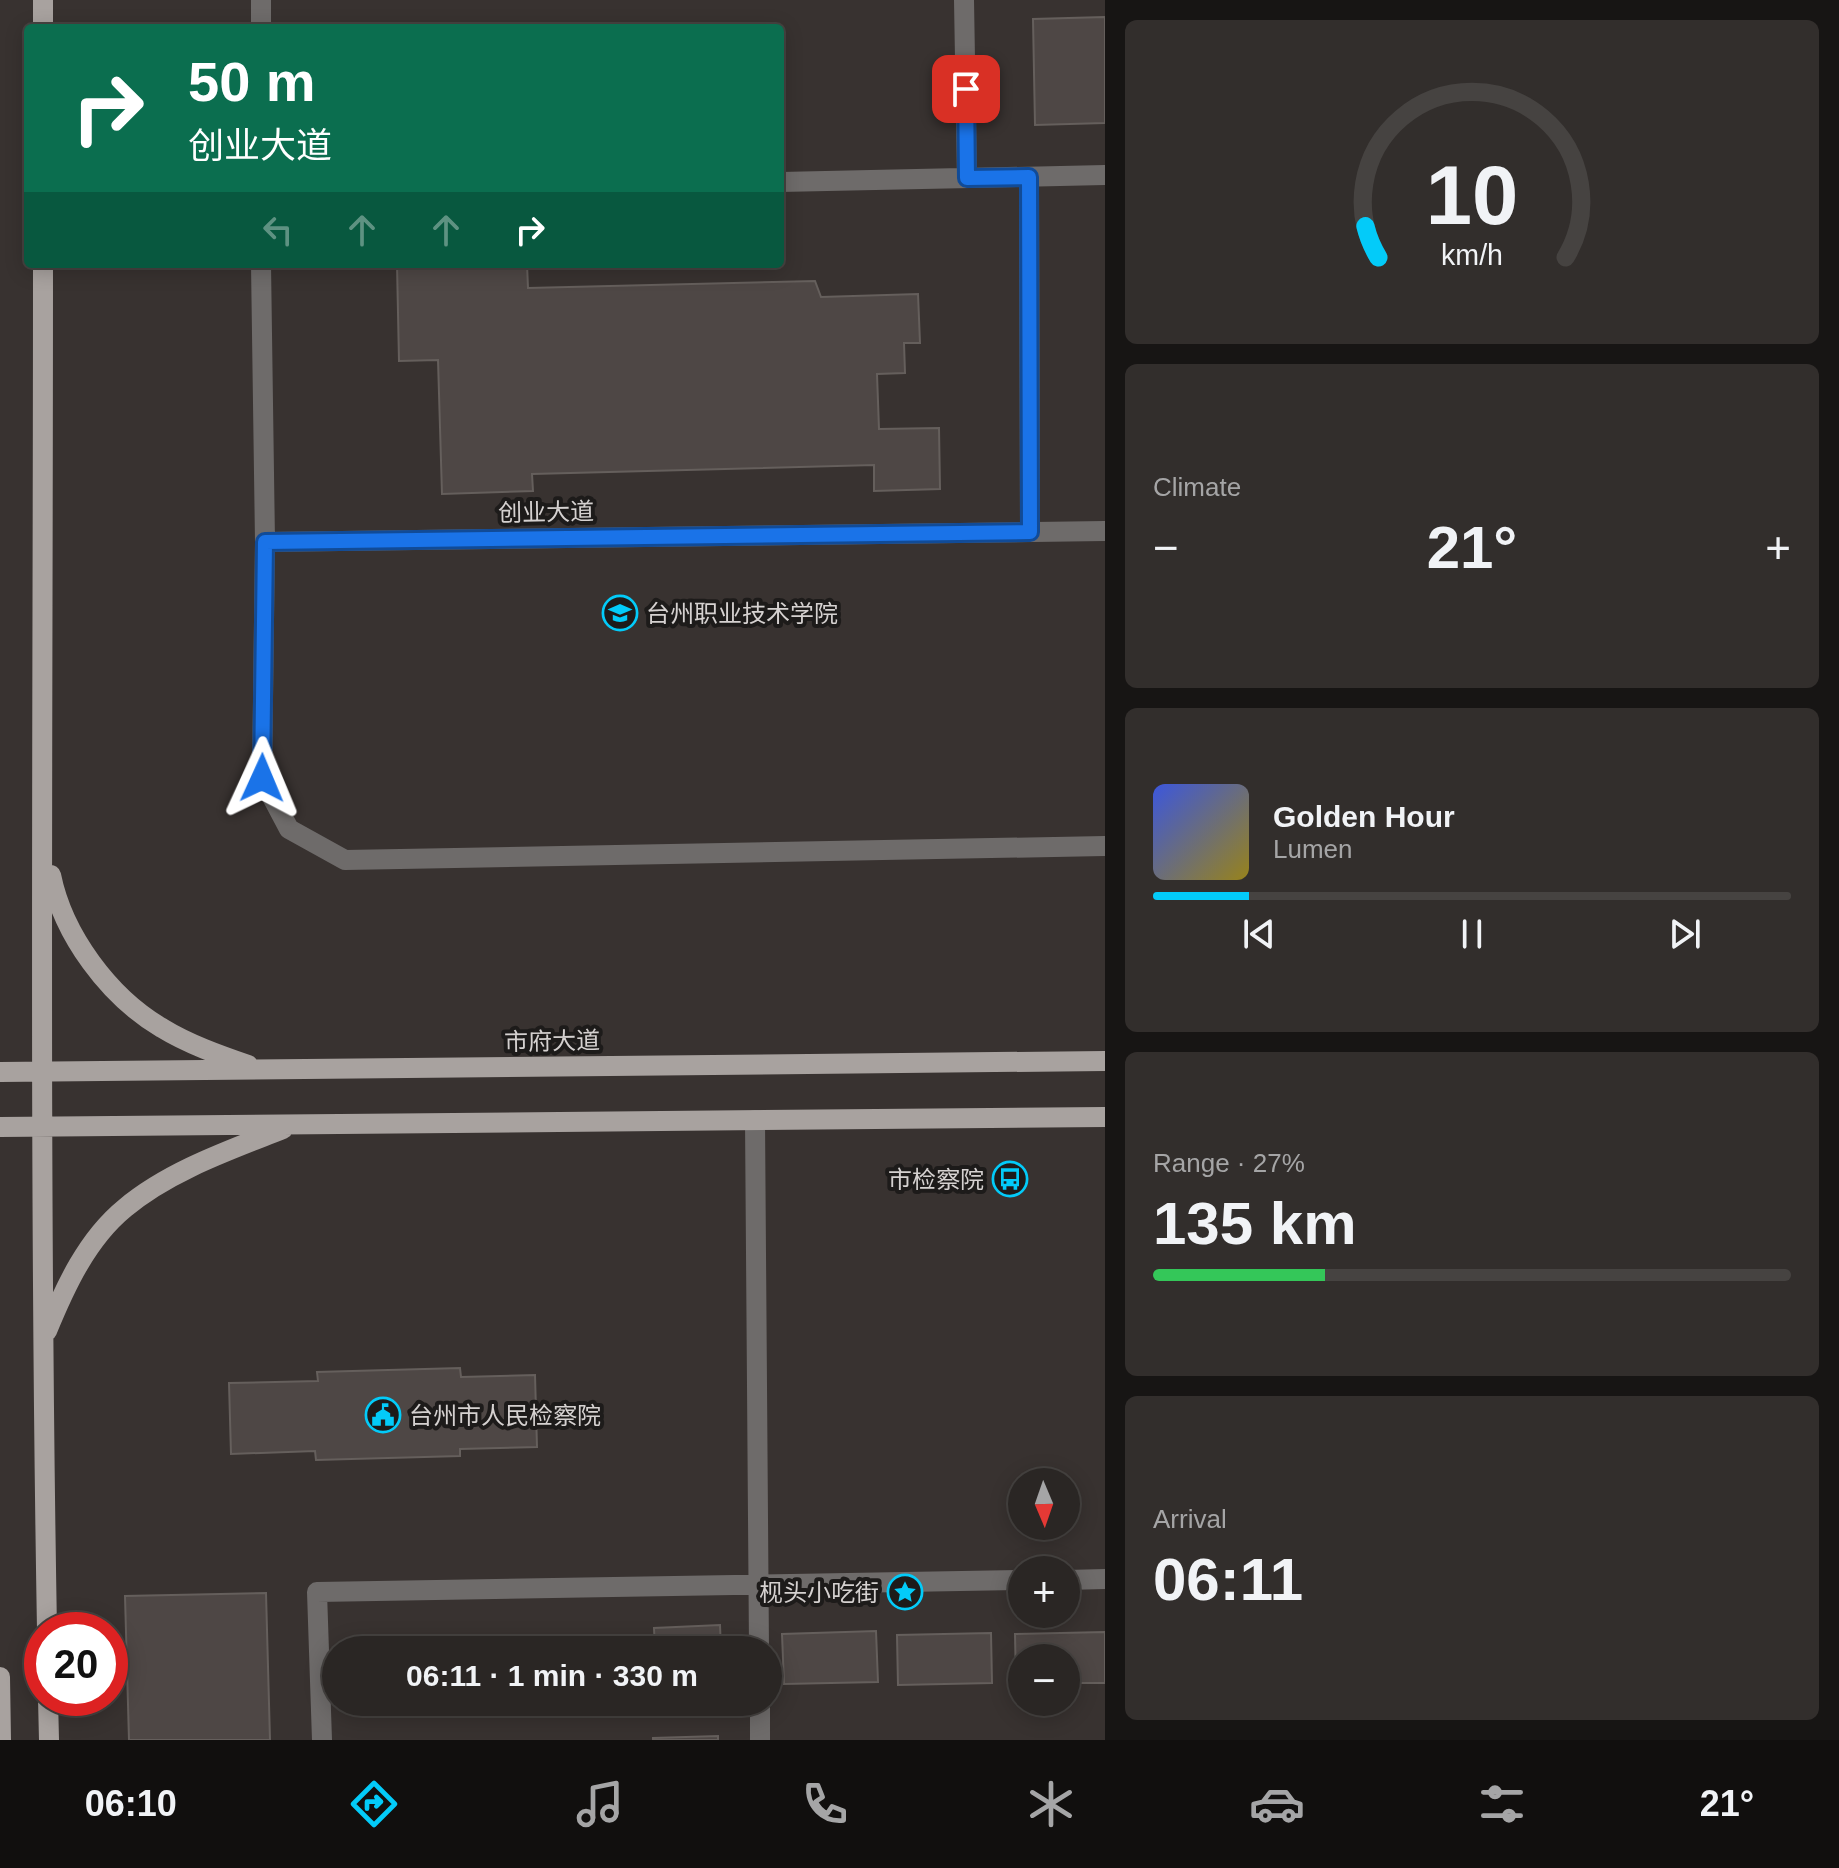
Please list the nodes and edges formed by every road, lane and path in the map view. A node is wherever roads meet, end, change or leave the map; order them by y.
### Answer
1 (43, 0) edge
2 (261, 0) edge
3 (964, 0) edge
4 (43, 24) edge
5 (261, 24) edge
6 (1105, 175) edge
7 (1029, 177) junction
8 (967, 178) junction
9 (784, 182) edge
10 (43, 268) edge
11 (261, 268) edge
12 (1105, 531) edge
13 (1030, 532) junction
14 (265, 542) junction
15 (43, 836) junction
16 (1105, 846) edge
17 (1105, 1061) edge
18 (259, 1069) junction
19 (0, 1072) edge
20 (44, 1073) junction
21 (1105, 1117) edge
22 (755, 1120) junction
23 (294, 1124) junction
24 (0, 1127) edge
25 (45, 1127) junction
26 (42, 1342) junction
27 (1105, 1579) edge
28 (1008, 1580) edge
29 (1080, 1580) edge
30 (759, 1584) junction
31 (47, 1612) edge
32 (759, 1636) edge
33 (0, 1677) edge
34 (48, 1716) edge
35 (760, 1716) edge
36 (1, 1736) edge
37 (49, 1740) edge
38 (322, 1740) edge
39 (760, 1740) edge

1 - 4 main road
2 - 5 street
3 - 8 street
6 - 7 street
7 - 8 street
7 - 13 street
8 - 9 street
10 - 15 main road
11 - 14 street
12 - 13 street, 创业大道
13 - 14 street, 创业大道
14 - 16 street
15 - 18 main road
15 - 20 main road
17 - 18 main road, 市府大道
18 - 20 main road, 市府大道
19 - 20 main road, 市府大道
20 - 25 main road
21 - 22 main road
22 - 23 main road
22 - 30 street
23 - 25 main road
23 - 26 main road
24 - 25 main road
25 - 26 main road
26 - 31 main road
27 - 29 street
28 - 30 street
30 - 32 street
30 - 38 street
33 - 36 main road
34 - 37 main road
35 - 39 street

